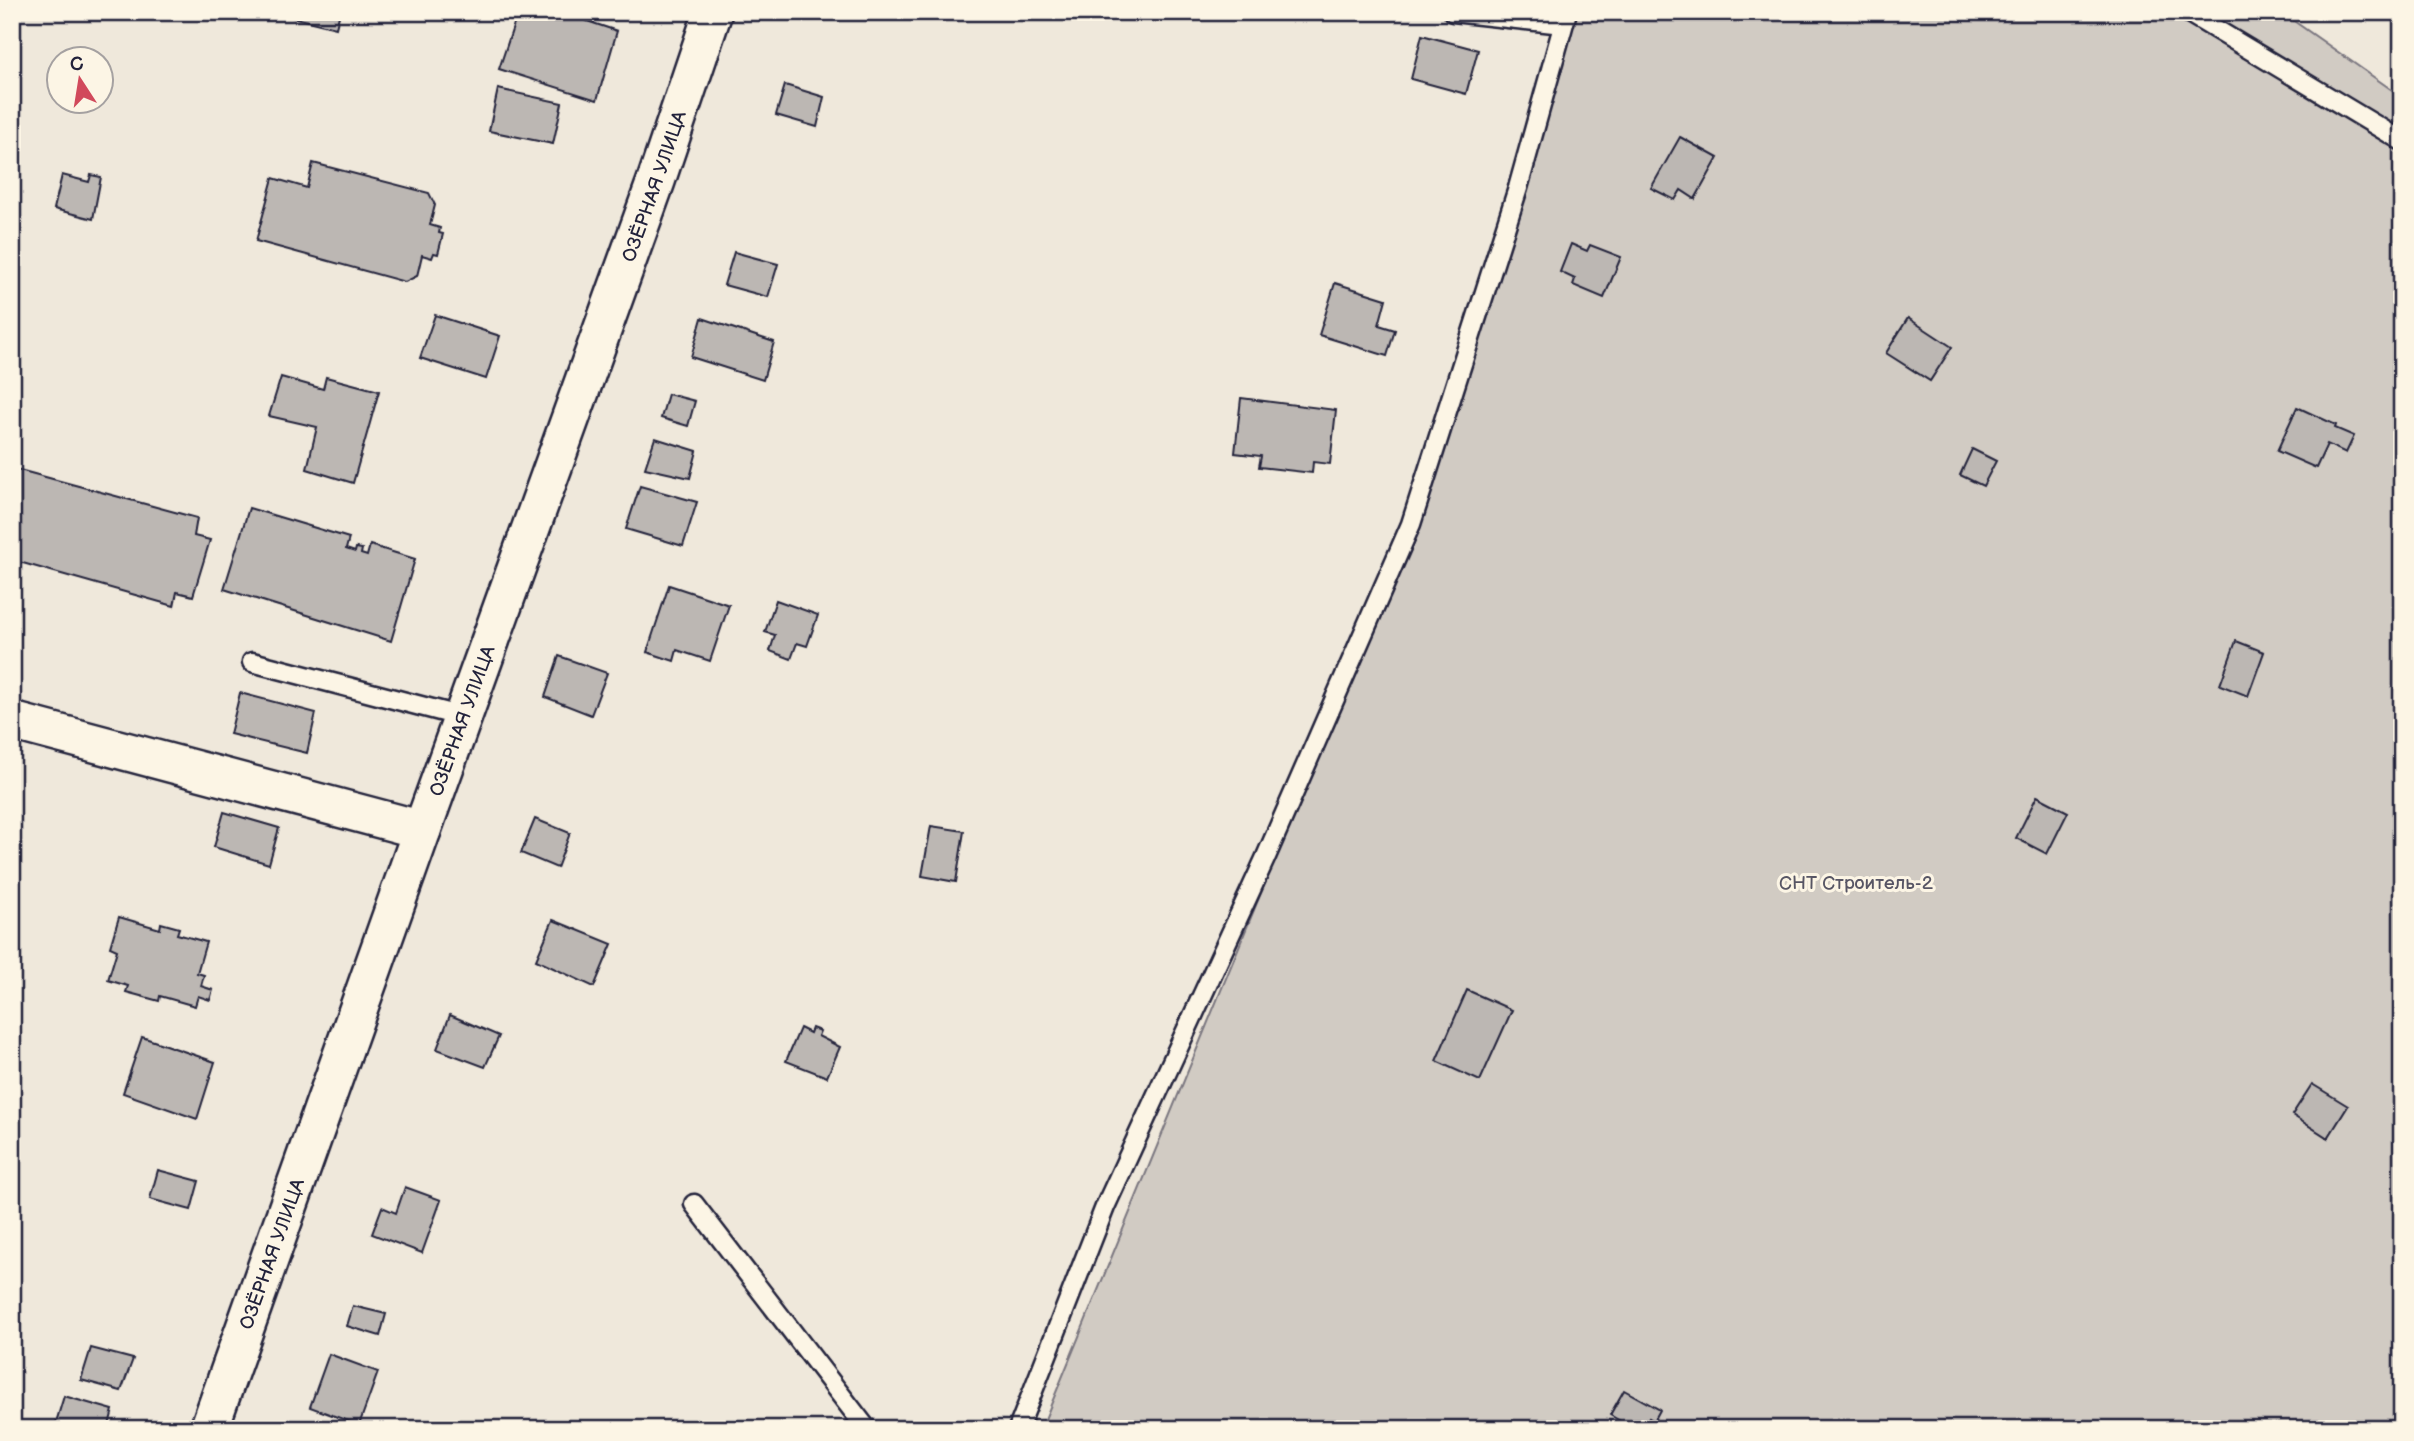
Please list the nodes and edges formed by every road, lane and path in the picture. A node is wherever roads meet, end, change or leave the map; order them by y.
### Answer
1 (713, 12) edge
2 (1453, 12) edge
3 (2187, 12) edge
4 (1565, 18) edge
5 (2402, 141) edge
6 (252, 662) dead end
7 (463, 717) junction
8 (12, 721) edge
9 (422, 830) junction
10 (694, 1205) dead end
11 (209, 1429) edge
12 (867, 1429) edge
13 (1018, 1429) edge

1 - 7 street, ОЗЁРНАЯ УЛИЦА
2 - 4 lane
3 - 5 lane
4 - 13 lane
6 - 7 lane
7 - 9 street, ОЗЁРНАЯ УЛИЦА
8 - 9 street
9 - 11 street, ОЗЁРНАЯ УЛИЦА
10 - 12 lane

